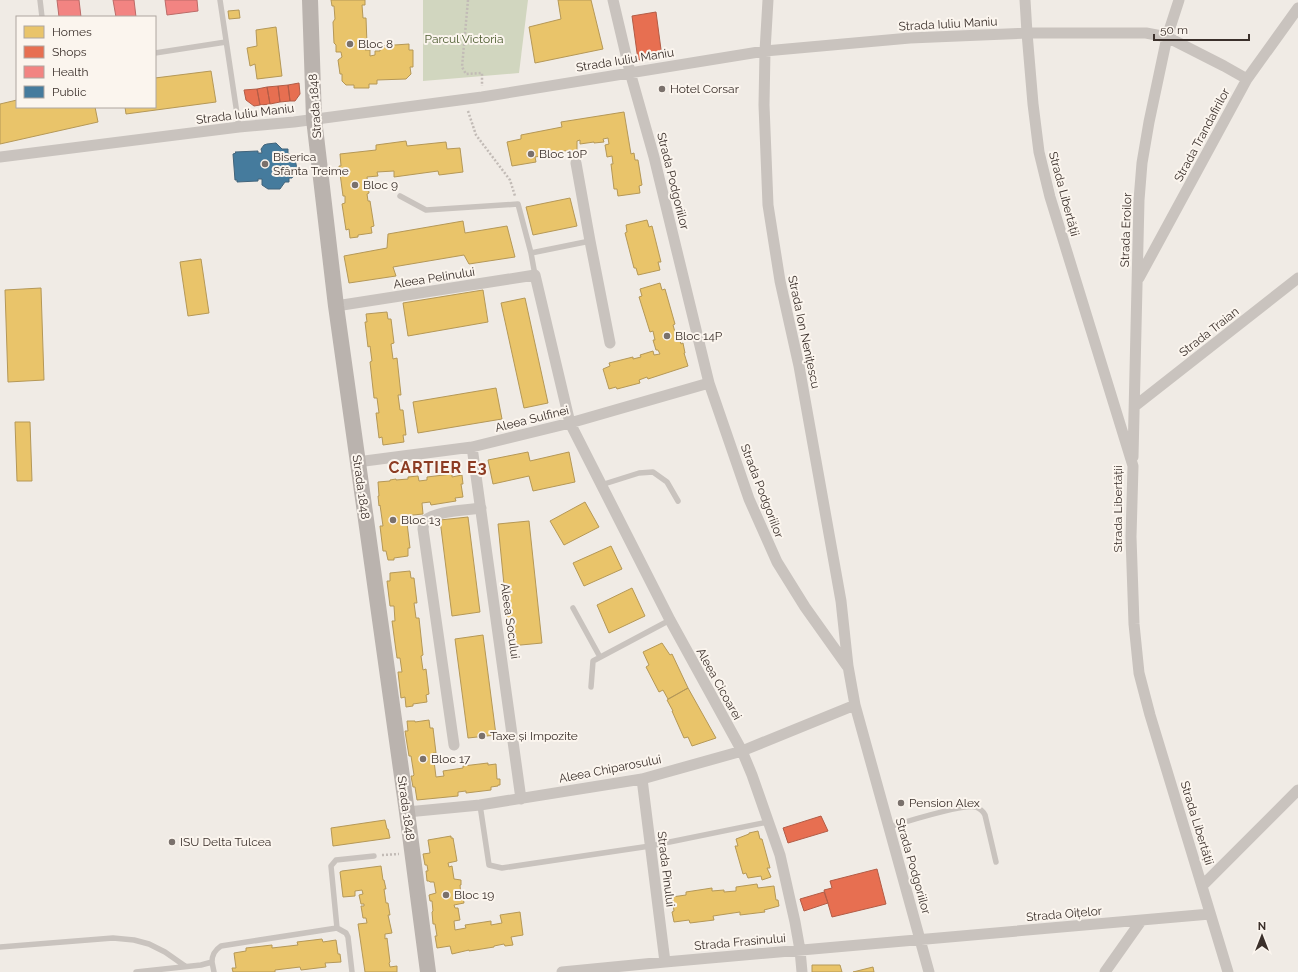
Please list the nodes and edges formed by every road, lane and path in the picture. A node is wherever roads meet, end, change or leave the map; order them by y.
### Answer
1 (40, 0) edge
2 (220, 0) edge
3 (310, 0) edge
4 (468, 0) edge
5 (613, 0) edge
6 (768, 0) edge
7 (1026, 0) edge
8 (1179, 0) edge
9 (1298, 8) edge
10 (42, 16) edge
11 (1027, 33) junction
12 (1167, 37) junction
13 (226, 42) junction
14 (765, 51) junction
15 (156, 53) edge
16 (630, 72) junction
17 (1247, 79) junction
18 (482, 97) junction
19 (464, 99) junction
20 (314, 119) junction
21 (239, 127) junction
22 (0, 158) edge
23 (576, 163) dead end
24 (400, 196) dead end
25 (518, 204) junction
26 (590, 241) junction
27 (531, 253) junction
28 (535, 275) junction
29 (1298, 278) edge
30 (1138, 281) junction
31 (336, 306) junction
32 (610, 343) dead end
33 (709, 383) junction
34 (1135, 406) junction
35 (570, 423) junction
36 (472, 447) junction
37 (357, 462) junction
38 (1133, 466) junction
39 (601, 485) junction
40 (678, 501) dead end
41 (481, 508) junction
42 (573, 608) dead end
43 (670, 620) junction
44 (600, 657) junction
45 (848, 666) junction
46 (591, 688) dead end
47 (855, 705) junction
48 (454, 744) dead end
49 (742, 752) junction
50 (642, 779) junction
51 (1298, 790) edge
52 (521, 799) junction
53 (480, 804) junction
54 (407, 812) junction
55 (768, 822) junction
56 (889, 826) junction
57 (650, 846) junction
58 (412, 852) junction
59 (374, 856) joint
60 (996, 862) dead end
61 (1202, 886) junction
62 (1210, 914) junction
63 (1141, 920) junction
64 (337, 928) junction
65 (920, 940) junction
66 (0, 947) edge
67 (800, 950) junction
68 (212, 962) junction
69 (665, 962) junction
70 (185, 966) junction
71 (136, 972) edge
72 (214, 972) edge
73 (352, 972) edge
74 (428, 972) edge
75 (562, 972) edge
76 (802, 972) edge
77 (929, 972) edge
78 (1105, 972) edge
79 (1228, 972) edge

1 - 10 lane
2 - 13 lane
3 - 20 main road, Strada 1848
4 - 18 path
5 - 16 street, Strada Podgoriilor
6 - 14 street, Strada Ion Nenițescu
7 - 11 street, Strada Libertății
8 - 12 street, Strada Eroilor
9 - 17 street, Strada Trandafirilor
11 - 12 street, Strada Iuliu Maniu
11 - 14 street, Strada Iuliu Maniu
11 - 38 street, Strada Libertății
12 - 17 street, Strada Iuliu Maniu
12 - 30 street, Strada Eroilor
13 - 15 lane
13 - 21 lane
14 - 16 street, Strada Iuliu Maniu
14 - 45 street, Strada Ion Nenițescu
16 - 18 street, Strada Iuliu Maniu
16 - 33 street, Strada Podgoriilor
17 - 30 street, Strada Trandafirilor
18 - 19 street, Strada Iuliu Maniu
19 - 20 street, Strada Iuliu Maniu
19 - 25 path
20 - 21 street, Strada Iuliu Maniu
20 - 31 main road, Strada 1848
21 - 22 street, Strada Iuliu Maniu
23 - 26 street
24 - 25 lane
25 - 27 lane
26 - 27 lane
26 - 32 street
27 - 28 lane
28 - 31 street, Aleea Pelinului
28 - 35 street
29 - 34 street, Strada Traian
30 - 34 street, Strada Eroilor
31 - 37 main road, Strada 1848
33 - 35 street, Aleea Sulfinei
33 - 45 street, Strada Podgoriilor
34 - 38 street, Strada Eroilor
35 - 36 street, Aleea Sulfinei
35 - 39 street, Aleea Cicoarei
36 - 37 street, Aleea Sulfinei
36 - 41 street, Aleea Socului
37 - 54 main road, Strada 1848
38 - 61 street, Strada Libertății
39 - 40 lane
39 - 43 street, Aleea Cicoarei
41 - 48 street
41 - 52 street, Aleea Socului
42 - 44 lane
43 - 44 lane
43 - 49 street, Aleea Cicoarei
44 - 46 lane
45 - 47 street, Strada Podgoriilor
47 - 49 street, Aleea Chiparosului
47 - 56 street, Strada Podgoriilor
49 - 50 street, Aleea Chiparosului
49 - 55 street, Aleea Cicoarei
50 - 52 street, Aleea Chiparosului
50 - 57 street, Strada Pinului
51 - 61 street
52 - 53 street, Aleea Chiparosului
53 - 54 street, Aleea Chiparosului
53 - 57 lane
54 - 58 main road, Strada 1848
55 - 57 lane
55 - 67 street, Aleea Cicoarei
56 - 60 lane
56 - 65 street, Strada Podgoriilor
57 - 69 street, Strada Pinului
58 - 59 path
58 - 74 main road, Strada 1848
59 - 64 lane
61 - 62 street, Strada Libertății
62 - 63 street, Strada Oițelor
62 - 79 street, Strada Libertății
63 - 65 street, Strada Oițelor
63 - 78 street
64 - 68 lane
64 - 73 lane
65 - 67 street, Strada Frasinului
65 - 77 street, Strada Podgoriilor
66 - 70 lane
67 - 69 street, Strada Frasinului
67 - 76 street, Aleea Cicoarei
68 - 70 lane
68 - 72 lane
69 - 75 street, Strada Frasinului
70 - 71 lane

